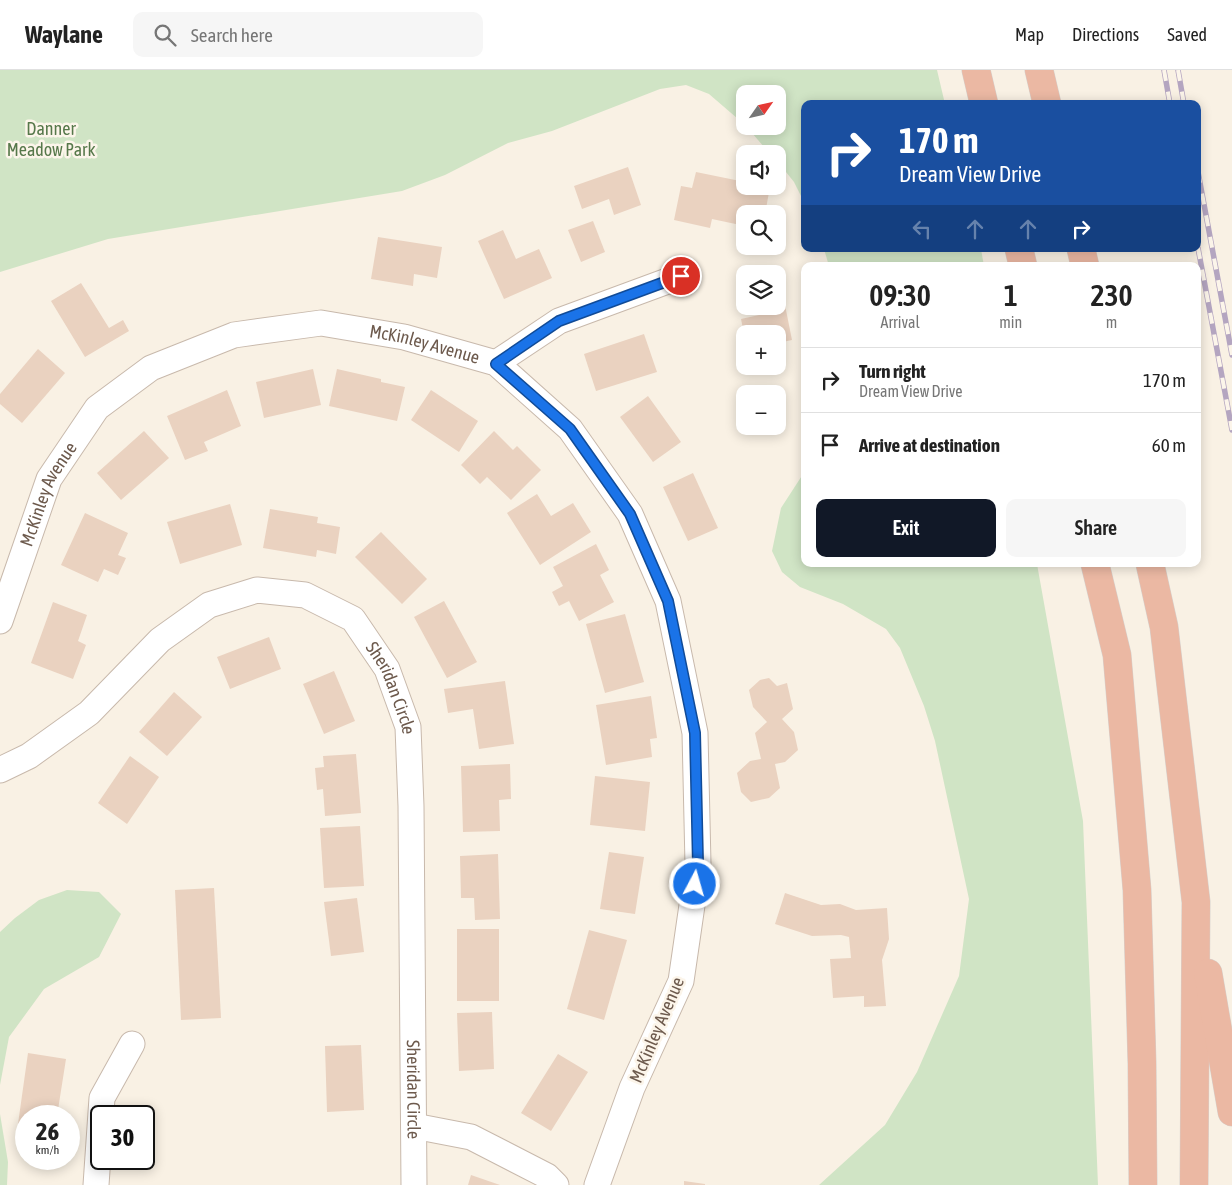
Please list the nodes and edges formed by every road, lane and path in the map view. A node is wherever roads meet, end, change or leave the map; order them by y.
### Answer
1 (976, 70) edge
2 (1039, 70) edge
3 (983, 100) edge
4 (1046, 100) edge
5 (681, 276) dead end
6 (496, 364) junction
7 (1096, 567) edge
8 (1151, 567) edge
9 (0, 621) edge
10 (0, 770) edge
11 (1196, 902) junction
12 (132, 1044) dead end
13 (1232, 1112) edge
14 (414, 1126) junction
15 (96, 1185) edge
16 (414, 1185) edge
17 (556, 1185) edge
18 (597, 1185) edge
19 (1143, 1185) edge
20 (1194, 1185) edge

1 - 3 highway
2 - 4 highway
5 - 6 street
6 - 9 street, McKinley Avenue
6 - 18 street, McKinley Avenue
7 - 19 highway
8 - 11 highway
10 - 14 street, Sheridan Circle
11 - 13 highway
11 - 20 highway
12 - 15 street
14 - 16 street, Sheridan Circle
14 - 17 street

